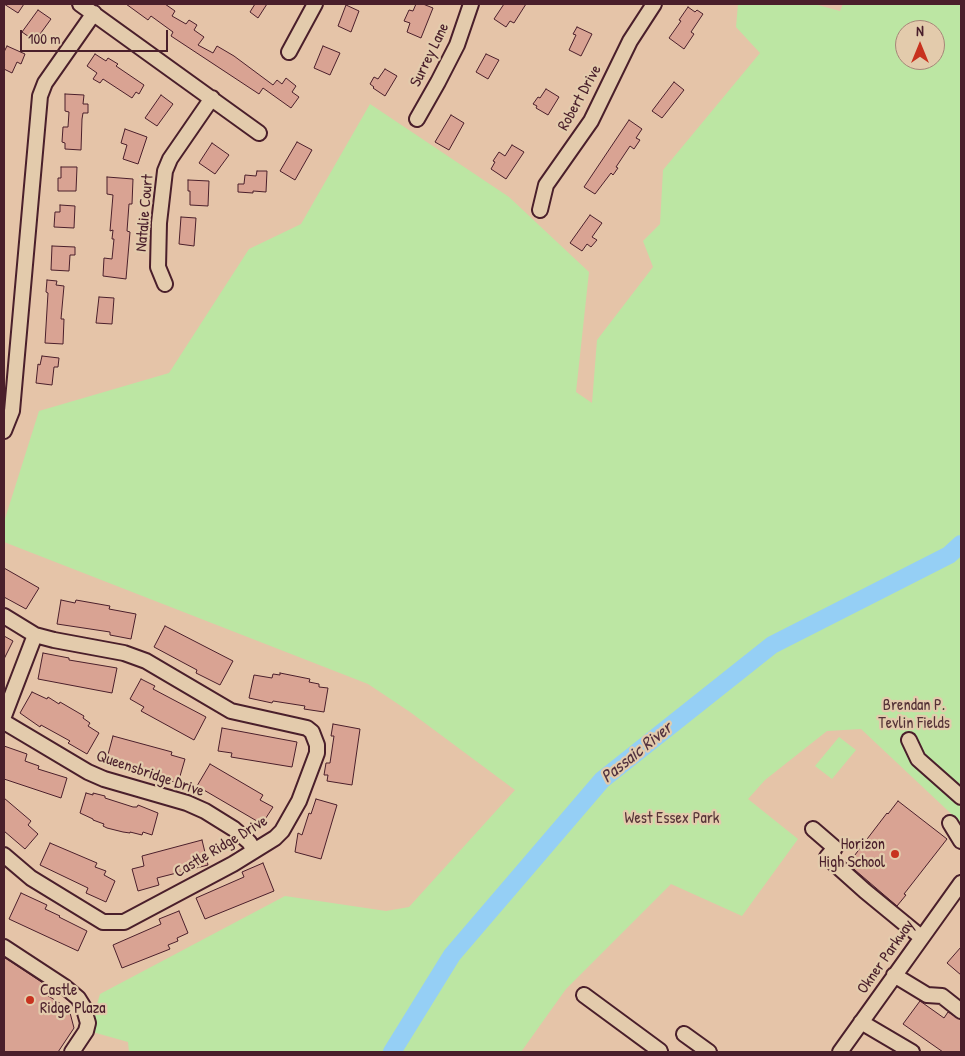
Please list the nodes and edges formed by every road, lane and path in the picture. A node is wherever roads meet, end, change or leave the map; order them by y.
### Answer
1 (80, 4) edge
2 (471, 4) edge
3 (654, 4) edge
4 (312, 5) edge
5 (94, 13) junction
6 (289, 52) dead end
7 (212, 98) junction
8 (416, 119) dead end
9 (259, 133) dead end
10 (540, 210) dead end
11 (165, 284) dead end
12 (4, 431) edge
13 (4, 616) edge
14 (35, 635) junction
15 (4, 716) edge
16 (4, 722) edge
17 (909, 740) dead end
18 (961, 797) edge
19 (950, 823) dead end
20 (813, 829) dead end
21 (961, 841) edge
22 (254, 850) junction
23 (4, 855) edge
24 (961, 883) edge
25 (948, 901) junction
26 (961, 907) edge
27 (921, 937) junction
28 (4, 947) edge
29 (894, 975) junction
30 (584, 995) dead end
31 (961, 1011) edge
32 (861, 1022) junction
33 (684, 1034) dead end
34 (72, 1052) edge
35 (658, 1052) edge
36 (710, 1052) edge
37 (840, 1052) edge
38 (912, 1052) edge

1 - 5 street
2 - 8 street, Surrey Lane
3 - 10 street, Robert Drive
4 - 6 street
5 - 7 street
5 - 12 street
7 - 9 street
7 - 11 street, Natalie Court
13 - 14 street, Castle Ridge Drive
14 - 15 street
14 - 22 street, Castle Ridge Drive
16 - 22 street, Queensbridge Drive
17 - 18 street
19 - 21 street
20 - 27 street
22 - 23 street, Castle Ridge Drive
24 - 25 street, Okner Parkway
25 - 26 street
25 - 27 street, Okner Parkway
27 - 29 street, Okner Parkway
28 - 34 street
29 - 31 street
29 - 32 street, Okner Parkway
30 - 35 street
32 - 37 street, Okner Parkway
32 - 38 street
33 - 36 street

